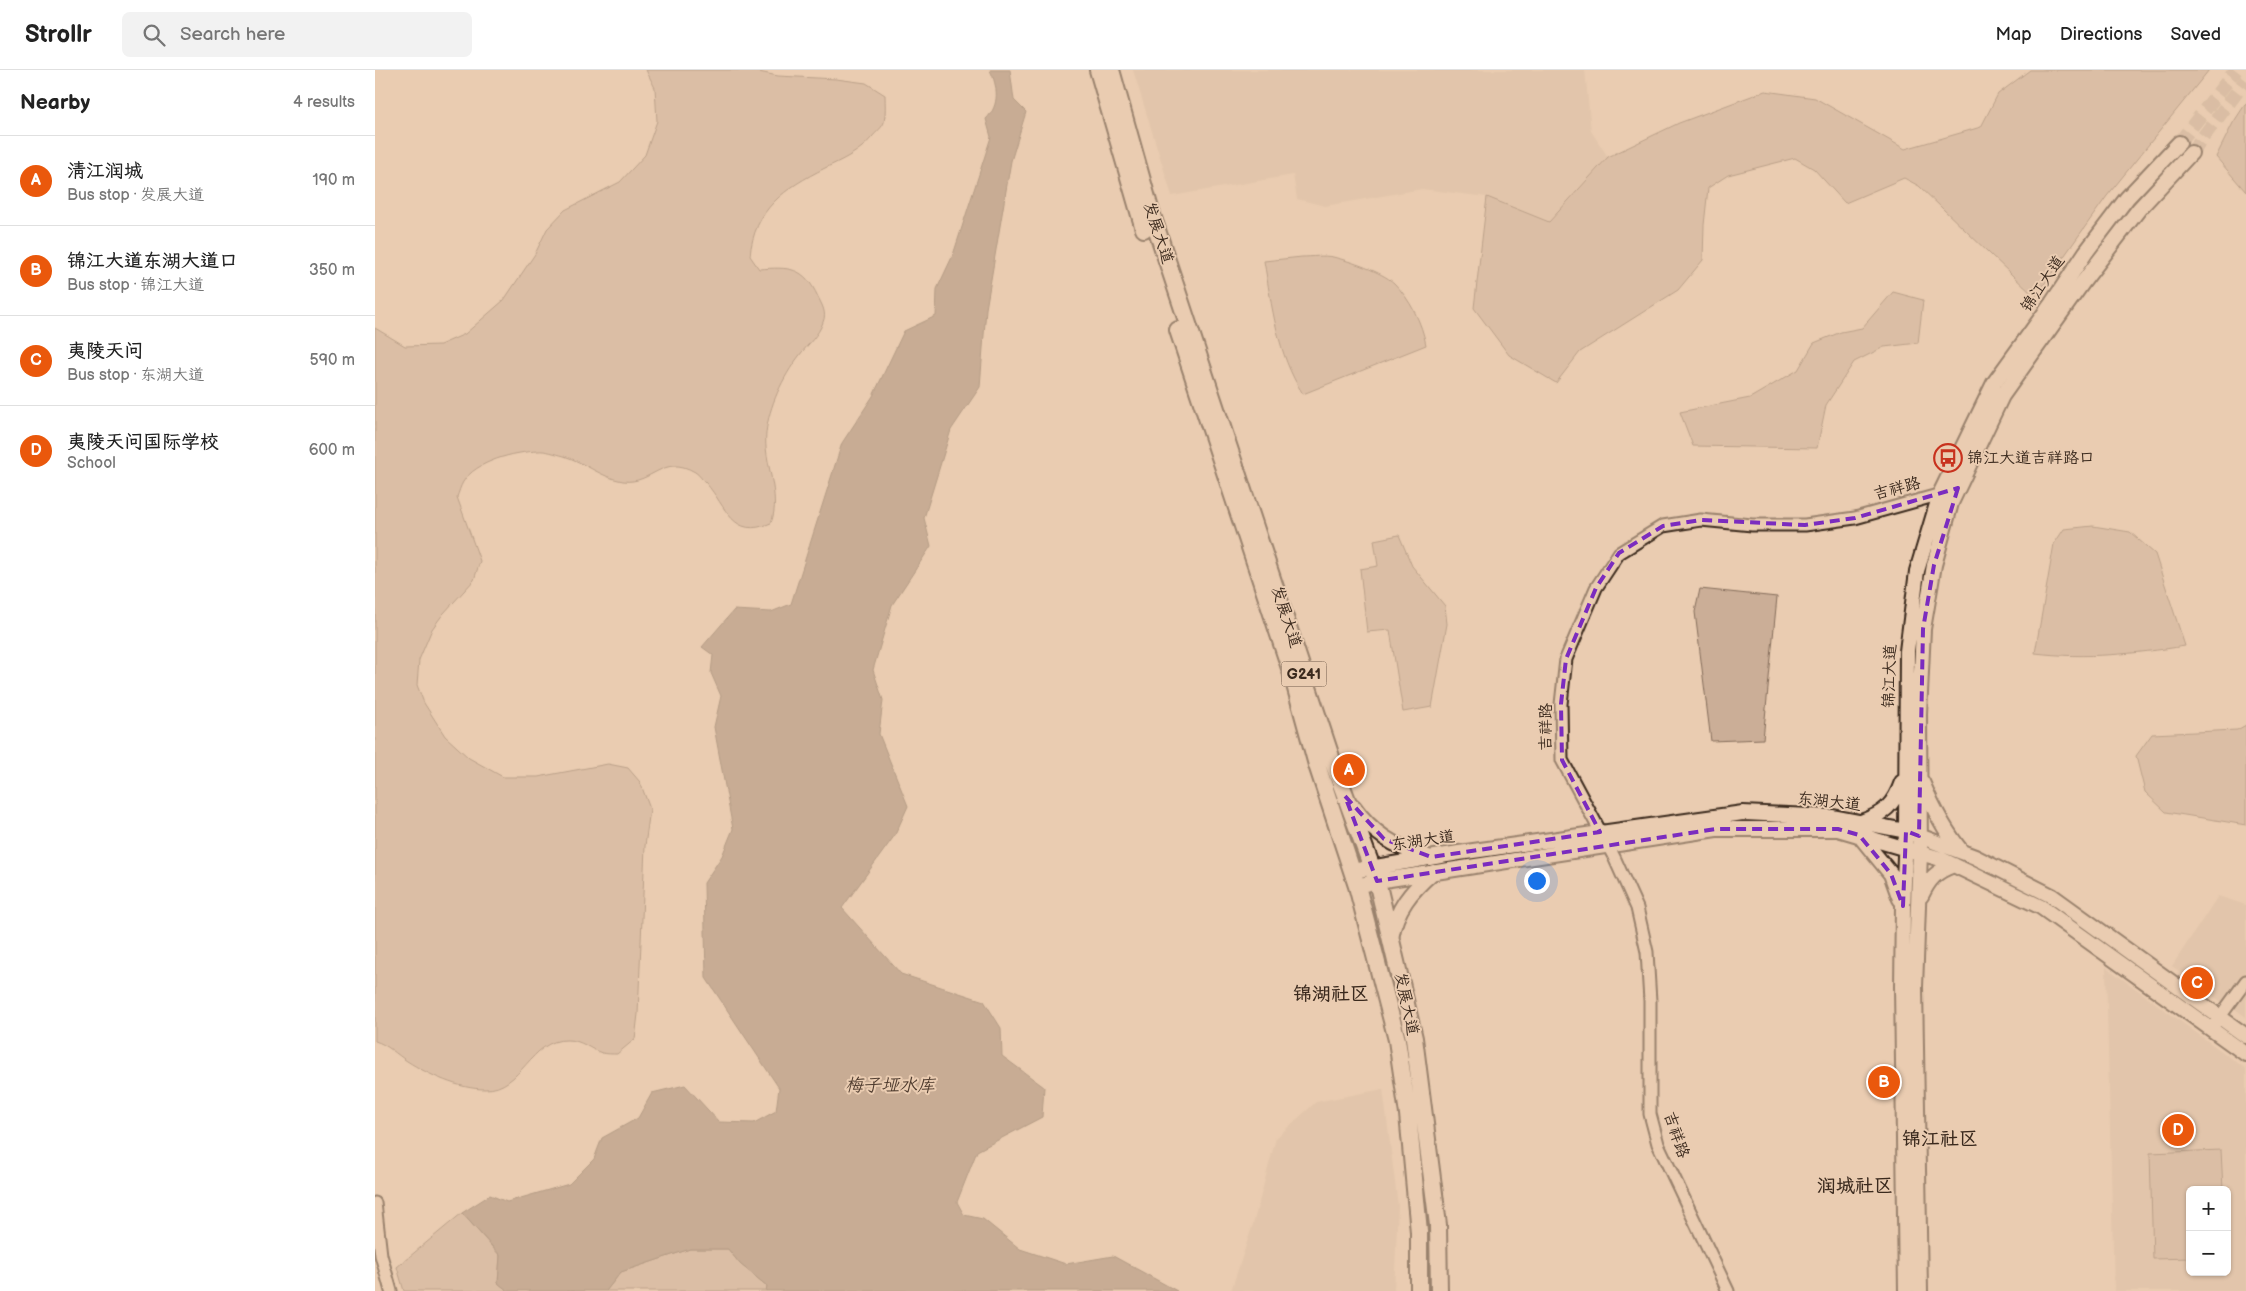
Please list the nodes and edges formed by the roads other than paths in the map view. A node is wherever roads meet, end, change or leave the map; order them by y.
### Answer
1 (1098, 70) edge
2 (1111, 70) edge
3 (2179, 143) tunnel mouth
4 (2191, 153) tunnel mouth
5 (1959, 488) junction
6 (1940, 494) junction
7 (1913, 773) junction
8 (1345, 796) junction
9 (1859, 829) junction
10 (1600, 832) junction
11 (1912, 834) junction
12 (1608, 845) junction
13 (1904, 849) junction
14 (1962, 852) junction
15 (1919, 853) junction
16 (1431, 857) junction
17 (1954, 866) junction
18 (1433, 872) junction
19 (1374, 873) junction
20 (1354, 878) junction
21 (1917, 904) junction
22 (1903, 906) junction
23 (1391, 939) junction
24 (2246, 981) edge
25 (2220, 1017) junction
26 (2211, 1029) junction
27 (2246, 1036) edge
28 (2246, 1054) edge
29 (375, 1203) edge
30 (391, 1291) edge
31 (1419, 1291) edge
32 (1439, 1291) edge
33 (1727, 1291) edge
34 (1906, 1291) edge
35 (1921, 1291) edge

1 - 20 highway, 发展大道 / G241
2 - 8 highway, 发展大道 / G241
3 - 6 main road, 锦江大道
4 - 5 main road, 锦江大道
5 - 6 street, 吉祥路
5 - 7 main road, 锦江大道
6 - 7 main road, 锦江大道
6 - 10 street, 吉祥路
7 - 9 main road
7 - 11 main road, 锦江大道
7 - 14 main road
8 - 16 main road
8 - 19 highway, 发展大道 / G241
9 - 10 main road, 东湖大道
9 - 11 main road, 东湖大道
9 - 12 main road, 东湖大道
9 - 13 main road, 东湖大道
9 - 22 main road
10 - 12 street, 吉祥路
10 - 16 main road, 东湖大道
11 - 13 main road, 锦江大道
11 - 14 main road, 东湖大道
11 - 15 main road, 锦江大道
12 - 18 main road, 东湖大道
12 - 33 street, 吉祥路
13 - 15 main road, 东湖大道
13 - 22 main road, 锦江大道
14 - 25 main road, 东湖大道
15 - 17 main road, 东湖大道
15 - 21 main road, 锦江大道
16 - 19 main road, 东湖大道
17 - 21 main road
17 - 26 main road, 东湖大道
18 - 19 main road, 东湖大道
18 - 23 main road
19 - 20 main road, 东湖大道
19 - 23 highway, 发展大道 / G241
20 - 31 highway, 发展大道 / G241
21 - 35 main road, 锦江大道
22 - 34 main road, 锦江大道
23 - 32 highway, 发展大道 / G241
24 - 25 street
25 - 26 street
25 - 27 main road, 东湖大道
26 - 28 main road, 东湖大道
29 - 30 street

